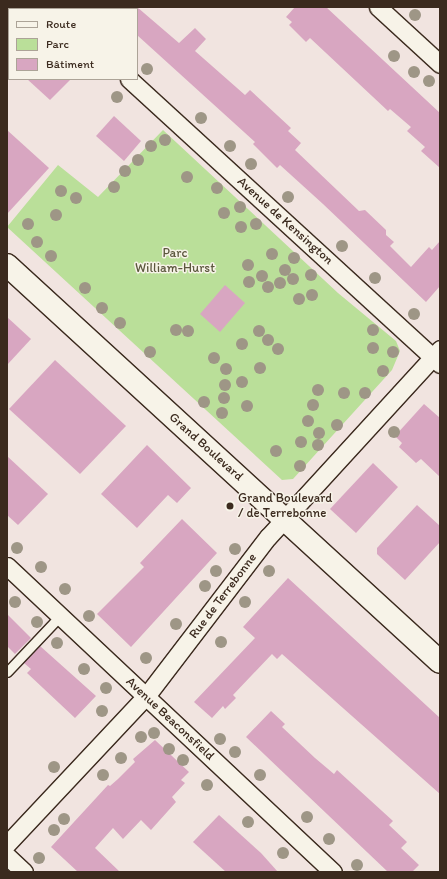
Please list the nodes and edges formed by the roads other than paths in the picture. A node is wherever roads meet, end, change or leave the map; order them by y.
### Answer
1 (378, 7) edge
2 (440, 64) edge
3 (130, 80) edge
4 (7, 265) edge
5 (438, 357) edge
6 (284, 518) junction
7 (7, 566) edge
8 (60, 616) junction
9 (440, 662) edge
10 (7, 672) edge
11 (147, 695) junction
12 (7, 844) edge
13 (7, 856) edge
14 (24, 872) edge
15 (333, 872) edge

1 - 2 street
3 - 5 street, Avenue de Kensington
4 - 6 street, Grand Boulevard
5 - 6 street, Rue de Terrebonne
6 - 9 street, Grand Boulevard
6 - 11 street, Rue de Terrebonne
7 - 8 street, Avenue Beaconsfield
8 - 10 lane
8 - 11 street, Avenue Beaconsfield
11 - 12 street, Rue de Terrebonne
11 - 15 street, Avenue Beaconsfield
13 - 14 street

